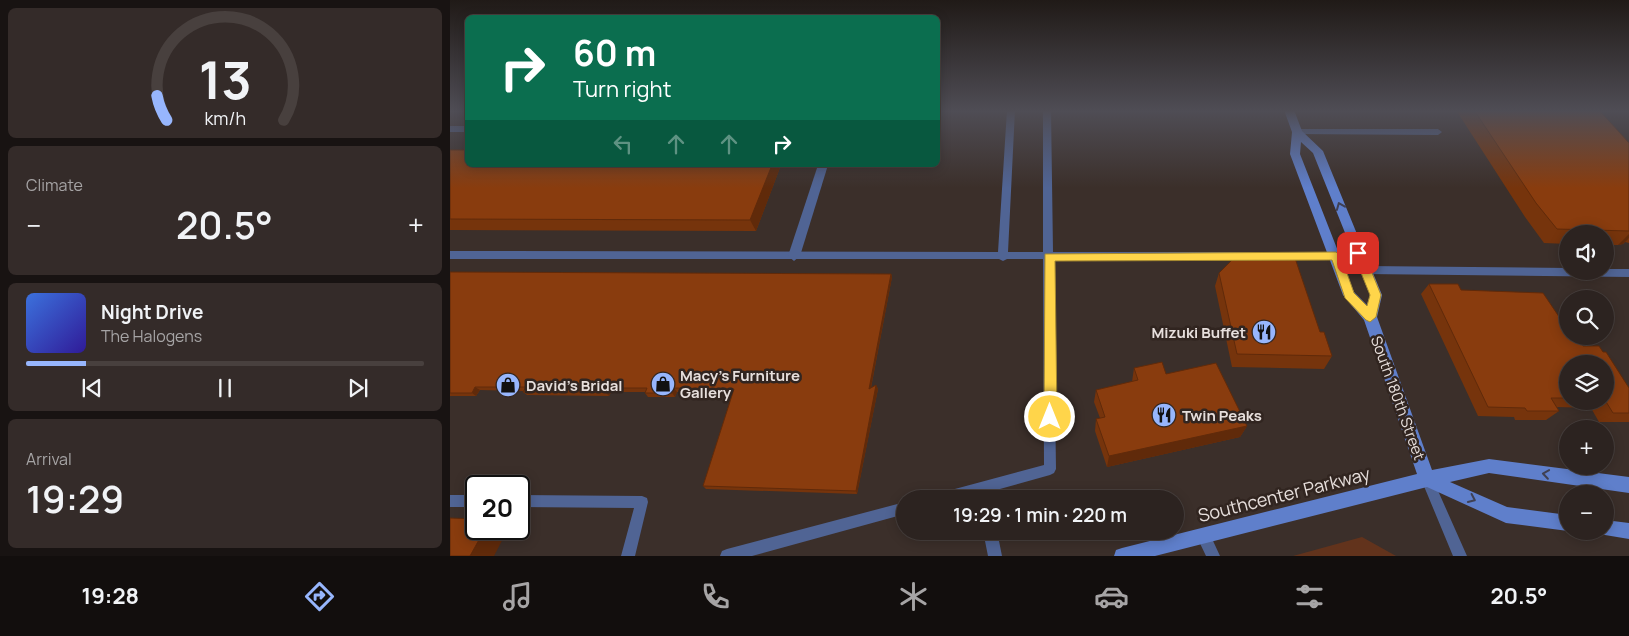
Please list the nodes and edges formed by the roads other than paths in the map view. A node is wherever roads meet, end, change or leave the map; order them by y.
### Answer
1 (1010, 136) edge
2 (1048, 136) edge
3 (1297, 136) edge
4 (1301, 136) edge
5 (822, 167) edge
6 (450, 255) edge
7 (794, 256) junction
8 (1336, 256) junction
9 (1004, 257) junction
10 (1049, 257) junction
11 (1365, 270) junction
12 (1629, 273) edge
13 (1370, 317) junction
14 (1427, 479) junction
15 (1629, 485) edge
16 (992, 490) edge
17 (450, 501) edge
18 (465, 501) edge
19 (530, 501) edge
20 (896, 510) edge
21 (1559, 522) edge
22 (1614, 529) edge
23 (1629, 531) edge
24 (1204, 535) junction
25 (992, 540) edge
26 (628, 556) edge
27 (727, 556) edge
28 (995, 556) edge
29 (1122, 556) edge
30 (1213, 556) edge
31 (1460, 556) edge

1 - 9 lane
2 - 10 lane
3 - 8 main road, South 180th Street
11 -> 4 main road, South 180th Street
5 - 7 street
6 - 7 lane
7 - 9 lane
8 - 10 lane
8 - 13 main road, South 180th Street
9 - 10 lane
10 - 16 lane
11 - 12 lane
11 - 13 main road, South 180th Street
13 - 14 main road, South 180th Street
15 -> 14 main road, Southcenter Parkway
14 -> 21 main road
14 - 24 main road, Southcenter Parkway
14 - 31 lane
17 - 18 lane
19 - 26 lane
20 - 27 lane
22 - 23 main road
24 - 29 main road, Southcenter Parkway
24 - 30 lane
25 - 28 lane

